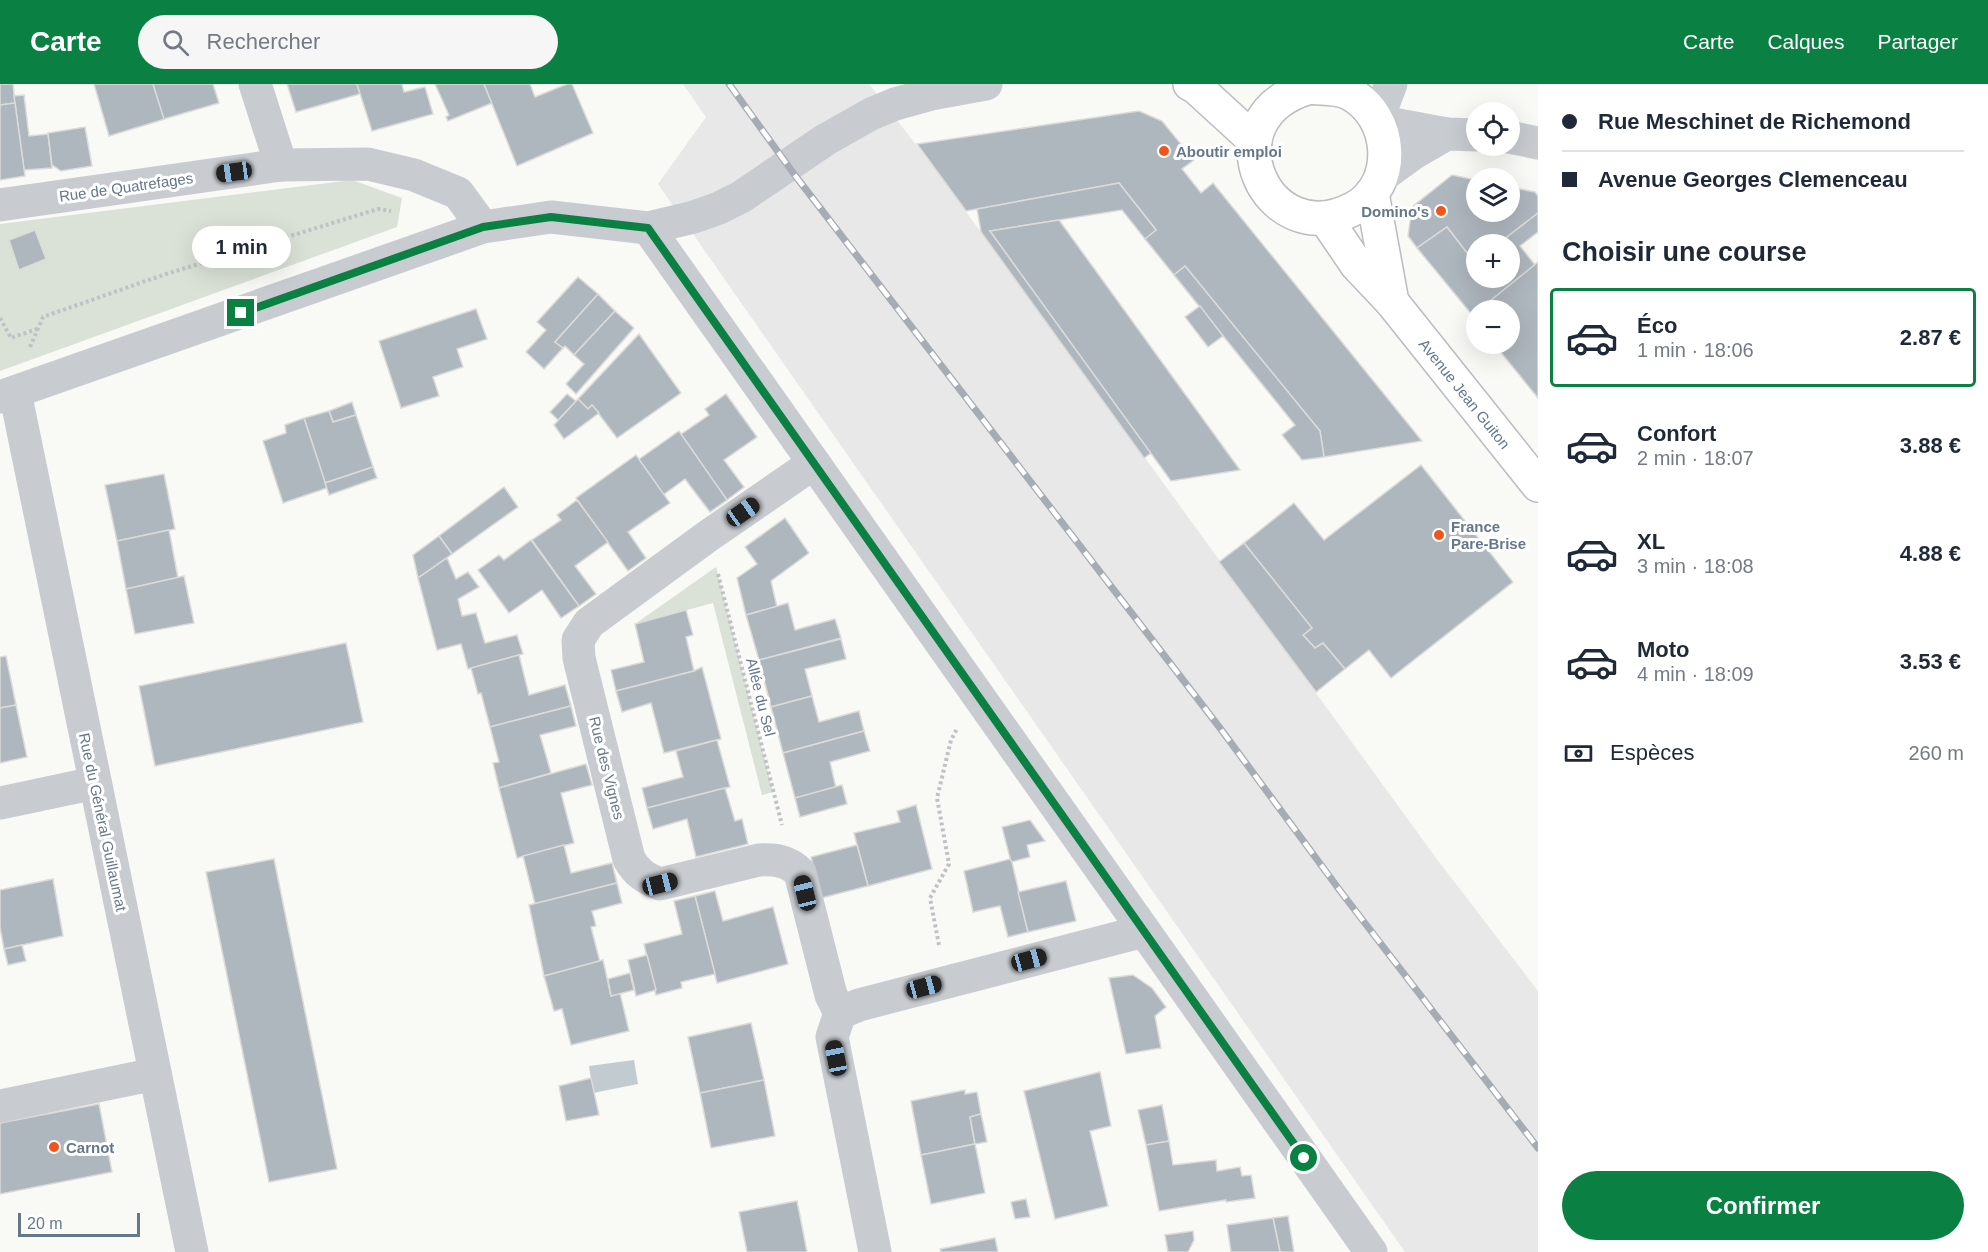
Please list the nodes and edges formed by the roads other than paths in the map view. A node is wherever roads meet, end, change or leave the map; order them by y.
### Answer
1 (255, 84) edge
2 (986, 84) edge
3 (1190, 84) edge
4 (1391, 84) edge
5 (1317, 86) edge
6 (1377, 121) junction
7 (1462, 134) edge
8 (1520, 139) edge
9 (1255, 141) junction
10 (1538, 143) edge
11 (281, 165) junction
12 (1377, 185) junction
13 (0, 205) edge
14 (1325, 219) junction
15 (483, 227) junction
16 (648, 228) junction
17 (1392, 302) junction
18 (7, 395) edge
19 (814, 463) junction
20 (1538, 485) edge
21 (95, 783) junction
22 (0, 803) edge
23 (1144, 931) junction
24 (840, 1012) junction
25 (155, 1074) junction
26 (0, 1106) edge
27 (192, 1252) edge
28 (875, 1252) edge
29 (1371, 1252) edge

1 - 11 street
2 - 16 street
3 - 9 main road
4 - 6 street
5 - 6 main road
5 - 9 main road
6 - 7 street
6 - 12 main road
7 - 12 street
8 - 10 street
9 - 14 main road
11 - 13 street, Rue de Quatrefages
11 - 15 street, Rue de Quatrefages
12 - 14 main road
12 - 17 main road, Avenue Jean Guiton
14 - 17 main road, Avenue Jean Guiton
15 - 16 street
15 - 18 street
16 - 19 street
17 - 20 main road, Avenue Jean Guiton
18 - 21 street, Rue du Général Guillaumat
19 - 23 street
19 - 24 street, Rue des Vignes
21 - 22 street
21 - 25 street, Rue du Général Guillaumat
23 - 24 street
23 - 29 street
24 - 28 street
25 - 26 street
25 - 27 street, Rue du Général Guillaumat

